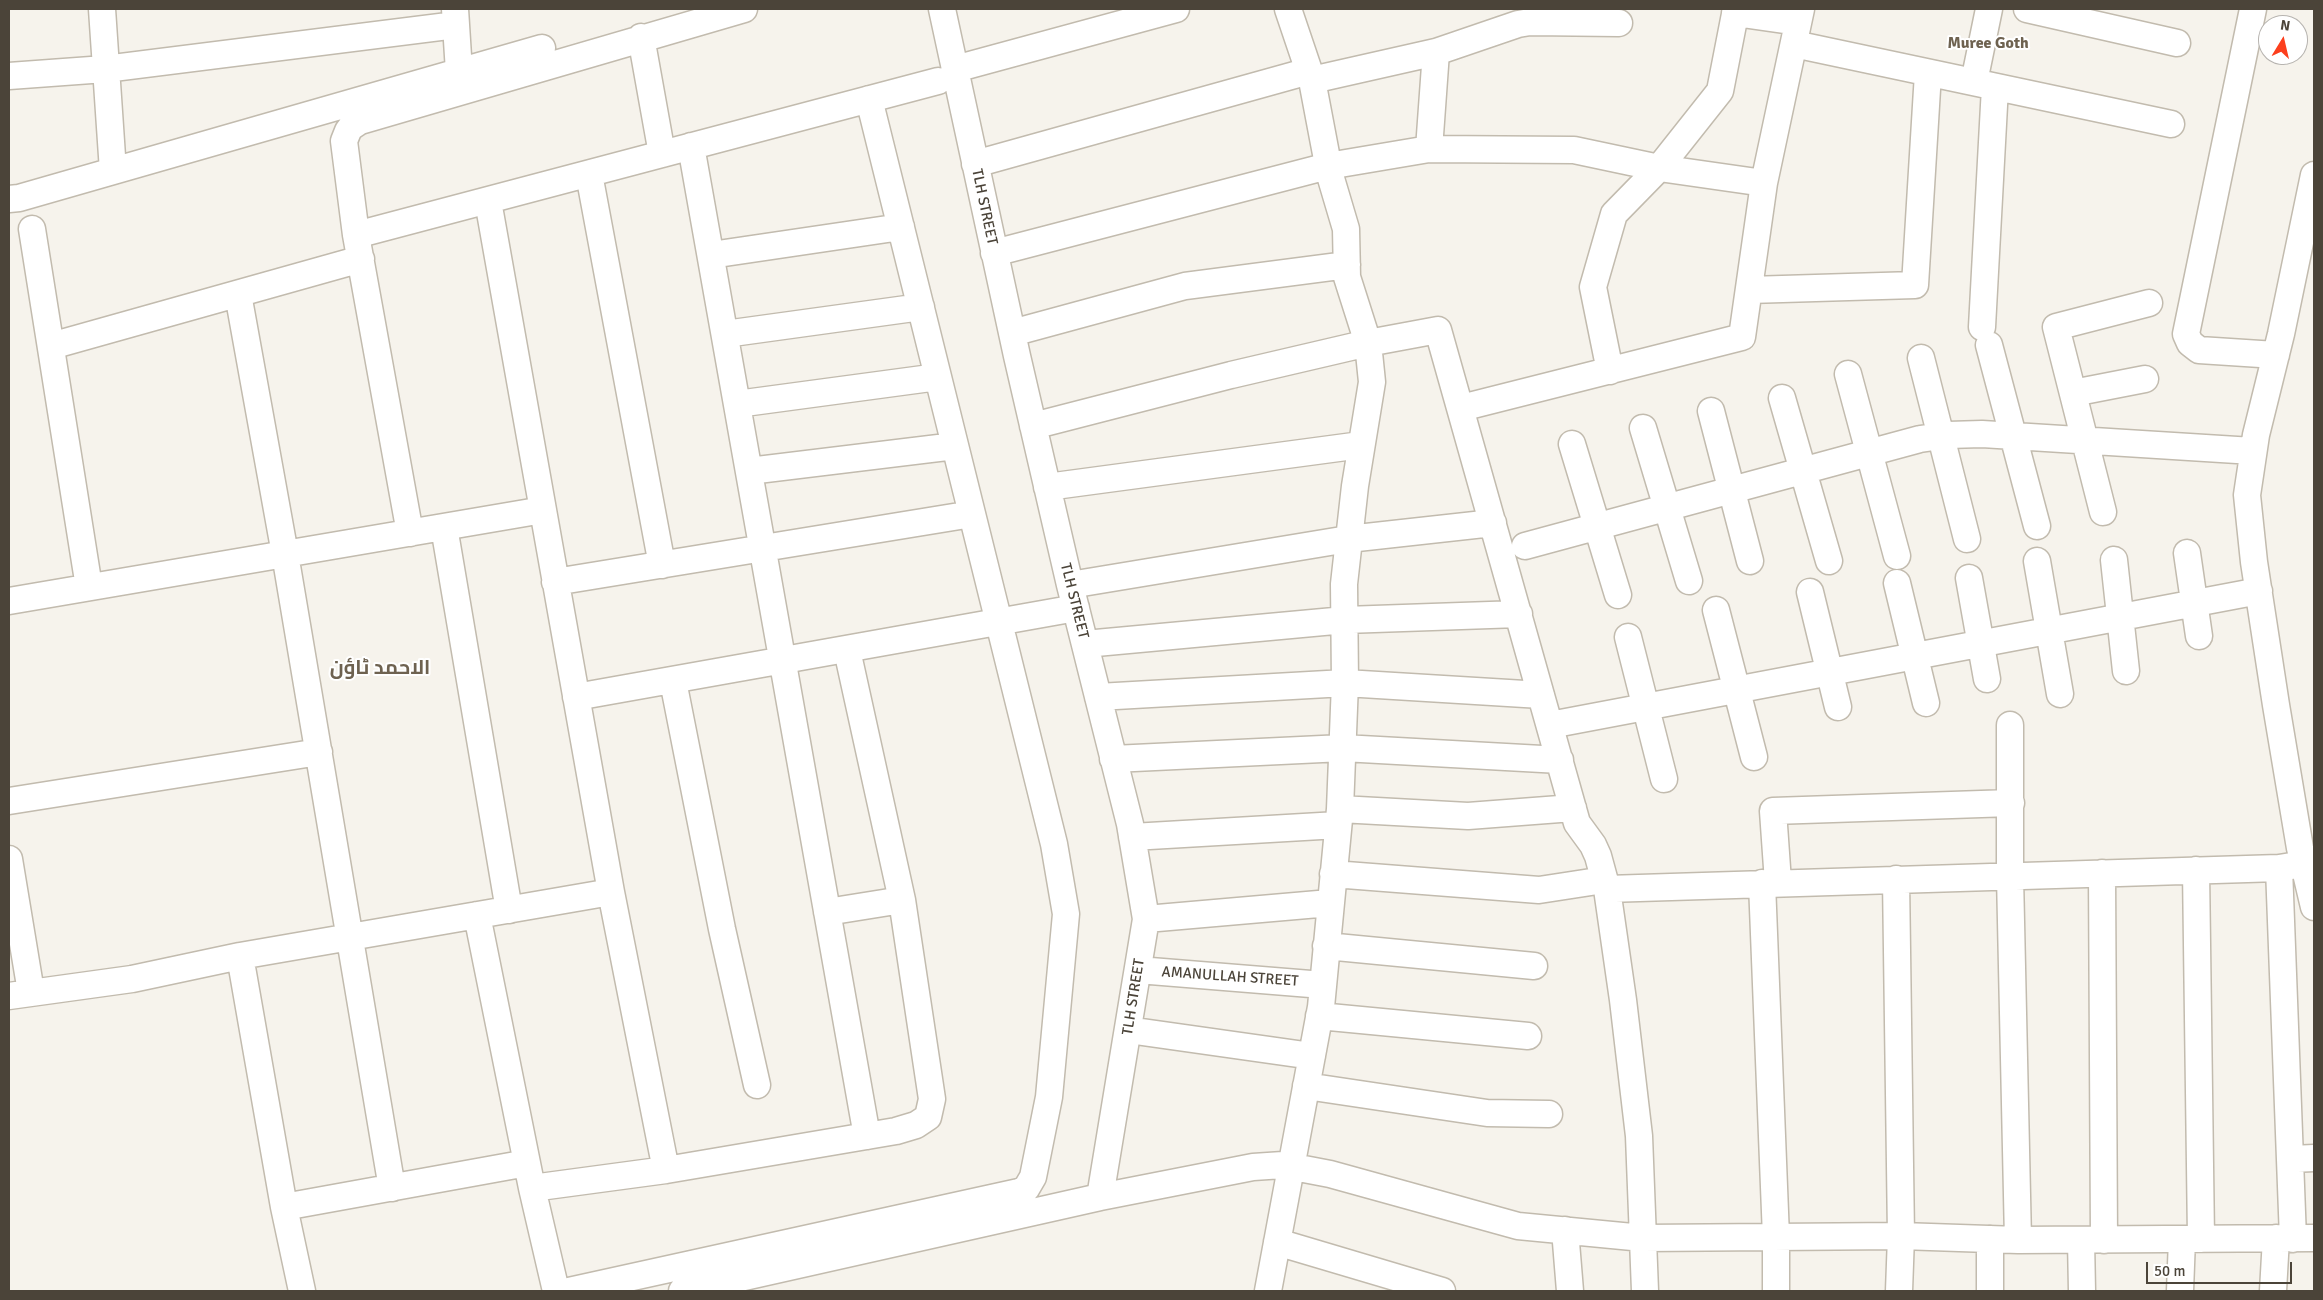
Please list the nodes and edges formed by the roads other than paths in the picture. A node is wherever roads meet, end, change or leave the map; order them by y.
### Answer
1 (102, 9) edge
2 (679, 9) edge
3 (744, 9) edge
4 (942, 9) edge
5 (1176, 9) edge
6 (1288, 9) edge
7 (1989, 9) edge
8 (2027, 9) edge
9 (2253, 9) edge
10 (1736, 11) edge
11 (455, 17) edge
12 (1618, 23) dead end
13 (1797, 25) edge
14 (641, 37) junction
15 (2177, 43) dead end
16 (1436, 52) junction
17 (105, 68) junction
18 (459, 72) junction
19 (1928, 73) junction
20 (946, 75) junction
21 (1311, 75) junction
22 (9, 76) edge
23 (1984, 84) junction
24 (869, 99) junction
25 (2171, 124) dead end
26 (692, 146) junction
27 (1429, 148) junction
28 (662, 154) junction
29 (975, 164) junction
30 (1328, 166) junction
31 (1659, 168) junction
32 (113, 172) junction
33 (589, 174) junction
34 (2314, 175) edge
35 (1764, 183) junction
36 (9, 198) edge
37 (488, 201) junction
38 (901, 227) junction
39 (32, 229) dead end
40 (358, 247) junction
41 (994, 253) junction
42 (711, 255) junction
43 (1347, 265) junction
44 (1749, 290) junction
45 (238, 294) junction
46 (2149, 304) dead end
47 (921, 307) junction
48 (724, 334) junction
49 (1012, 334) junction
50 (1368, 344) junction
51 (51, 346) junction
52 (2276, 355) junction
53 (1921, 358) dead end
54 (1610, 371) junction
55 (1848, 374) dead end
56 (938, 377) junction
57 (2144, 379) dead end
58 (2073, 393) junction
59 (1782, 398) dead end
60 (737, 404) junction
61 (1461, 408) junction
62 (1711, 411) dead end
63 (1033, 426) junction
64 (1644, 428) dead end
65 (1941, 436) junction
66 (2013, 436) junction
67 (2085, 441) junction
68 (1572, 444) dead end
69 (1361, 445) junction
70 (955, 446) junction
71 (2254, 451) junction
72 (1869, 453) junction
73 (749, 471) junction
74 (1803, 471) junction
75 (1047, 487) junction
76 (1731, 490) junction
77 (1667, 508) junction
78 (543, 510) junction
79 (2103, 512) dead end
80 (972, 514) junction
81 (1493, 523) junction
82 (1597, 526) junction
83 (2037, 526) dead end
84 (444, 527) junction
85 (410, 533) junction
86 (1348, 539) junction
87 (1967, 539) dead end
88 (1525, 546) dead end
89 (762, 548) junction
90 (2187, 553) dead end
91 (285, 554) junction
92 (1897, 556) dead end
93 (2114, 560) dead end
94 (1750, 561) dead end
95 (1829, 561) dead end
96 (2037, 561) dead end
97 (662, 565) junction
98 (1969, 578) dead end
99 (1689, 581) dead end
100 (555, 582) junction
101 (1897, 583) dead end
102 (89, 587) junction
103 (2258, 591) junction
104 (1810, 592) dead end
105 (1618, 595) dead end
106 (1073, 597) junction
107 (9, 601) edge
108 (2195, 603) junction
109 (1716, 610) dead end
110 (1519, 614) junction
111 (2120, 617) junction
112 (1345, 620) junction
113 (999, 623) junction
114 (2049, 630) junction
115 (2200, 636) dead end
116 (1628, 637) dead end
117 (1085, 644) junction
118 (1981, 644) junction
119 (847, 650) junction
120 (1915, 656) junction
121 (784, 661) junction
122 (2126, 671) dead end
123 (1829, 672) junction
124 (1987, 679) dead end
125 (673, 680) junction
126 (1345, 683) junction
127 (1736, 690) junction
128 (1541, 694) junction
129 (2060, 694) dead end
130 (576, 697) junction
131 (1098, 697) junction
132 (1926, 703) dead end
133 (1646, 707) junction
134 (1838, 708) dead end
135 (1550, 725) junction
136 (2010, 725) dead end
137 (1342, 748) junction
138 (318, 752) junction
139 (1754, 757) dead end
140 (1114, 759) junction
141 (1560, 760) junction
142 (1664, 779) dead end
143 (9, 801) edge
144 (2011, 803) junction
145 (1573, 808) junction
146 (1339, 817) junction
147 (1132, 837) junction
148 (9, 859) edge
149 (2291, 866) junction
150 (2196, 870) junction
151 (2102, 873) junction
152 (1334, 874) junction
153 (2010, 876) junction
154 (1896, 879) junction
155 (1770, 883) junction
156 (1605, 885) junction
157 (611, 892) junction
158 (902, 900) junction
159 (1330, 903) junction
160 (2314, 907) edge
161 (509, 910) junction
162 (827, 912) junction
163 (477, 915) junction
164 (1146, 919) junction
165 (350, 937) junction
166 (1326, 946) junction
167 (240, 956) junction
168 (1534, 966) dead end
169 (1138, 970) junction
170 (1323, 984) junction
171 (20, 994) edge
172 (1319, 1016) junction
173 (1128, 1030) junction
174 (1528, 1036) dead end
175 (1312, 1056) junction
176 (757, 1086) dead end
177 (1306, 1086) junction
178 (1549, 1114) dead end
179 (867, 1136) junction
180 (2303, 1159) edge
181 (1292, 1166) junction
182 (666, 1170) junction
183 (530, 1176) junction
184 (392, 1188) junction
185 (1100, 1197) junction
186 (284, 1207) junction
187 (1565, 1230) junction
188 (1901, 1236) junction
189 (1776, 1237) junction
190 (1643, 1238) junction
191 (1990, 1239) junction
192 (2192, 1239) junction
193 (2294, 1239) edge
194 (2018, 1240) junction
195 (2093, 1240) junction
196 (1277, 1242) junction
197 (302, 1291) edge
198 (556, 1291) edge
199 (569, 1291) edge
200 (682, 1291) edge
201 (1268, 1291) edge
202 (1442, 1291) edge
203 (1570, 1291) edge
204 (1646, 1291) edge
205 (1776, 1291) edge
206 (1899, 1291) edge
207 (1990, 1291) edge
208 (2082, 1291) edge
209 (2180, 1291) edge
210 (2273, 1291) edge

1 - 17 street
2 - 18 street
3 - 14 street
4 - 20 street, TLH STREET
5 - 20 street
6 - 21 street
7 - 23 street
8 - 15 street
9 - 52 street
10 - 13 street
10 - 31 street
11 - 17 street
11 - 18 street
12 - 16 street
13 - 19 street
13 - 35 street
14 - 28 street
14 - 40 street
16 - 21 street
16 - 27 street
17 - 22 street
17 - 32 street
18 - 32 street
19 - 23 street
19 - 44 street
20 - 24 street
20 - 29 street, TLH STREET
21 - 29 street
21 - 30 street
23 - 25 street
23 - 66 street
24 - 26 street
24 - 38 street
26 - 28 street
26 - 42 street
27 - 30 street
27 - 31 street
28 - 33 street
29 - 41 street, TLH STREET
30 - 41 street
30 - 43 street
31 - 35 street
31 - 54 street
32 - 36 street
33 - 37 street
33 - 97 street
34 - 52 street
35 - 44 street
37 - 40 street
37 - 78 street
38 - 42 street
38 - 47 street
39 - 51 street
40 - 45 street
40 - 85 street
41 - 49 street, TLH STREET
42 - 48 street
43 - 49 street
43 - 50 street
44 - 54 street
45 - 51 street
45 - 91 street
46 - 58 street
47 - 48 street
47 - 56 street
48 - 60 street
49 - 63 street, TLH STREET
50 - 61 street
50 - 63 street
50 - 69 street
51 - 102 street
52 - 71 street
53 - 65 street
54 - 61 street
55 - 72 street
56 - 60 street
56 - 70 street
57 - 58 street
58 - 67 street
59 - 74 street
60 - 73 street
61 - 81 street
62 - 76 street
63 - 75 street, TLH STREET
64 - 77 street
65 - 66 street
65 - 72 street
65 - 87 street
66 - 67 street
66 - 83 street
67 - 71 street
67 - 79 street
68 - 82 street
69 - 75 street
69 - 86 street
70 - 73 street
70 - 80 street
71 - 103 street
72 - 74 street
72 - 92 street
73 - 89 street
74 - 76 street
74 - 95 street
75 - 106 street, TLH STREET
76 - 77 street
76 - 94 street
77 - 82 street
77 - 99 street
78 - 84 street
78 - 100 street
80 - 89 street
80 - 113 street
81 - 86 street
81 - 110 street
82 - 88 street
82 - 105 street
84 - 85 street
84 - 161 street
85 - 91 street
86 - 106 street
86 - 112 street
89 - 97 street
89 - 121 street
90 - 108 street
91 - 102 street
91 - 138 street
93 - 111 street
96 - 114 street
97 - 100 street
98 - 118 street
100 - 130 street
101 - 120 street
102 - 107 street
103 - 108 street
103 - 149 street
104 - 123 street
106 - 113 street
106 - 117 street, TLH STREET
108 - 111 street
108 - 115 street
109 - 127 street
110 - 112 street
110 - 128 street
111 - 114 street
111 - 122 street
112 - 117 street
112 - 126 street
113 - 119 street
113 - 199 street
114 - 118 street
114 - 129 street
116 - 133 street
117 - 131 street, TLH STREET
118 - 120 street
118 - 124 street
119 - 121 street
119 - 158 street
120 - 123 street
120 - 132 street
121 - 125 street
121 - 162 street
123 - 127 street
123 - 134 street
125 - 130 street
125 - 176 street
126 - 128 street
126 - 131 street
126 - 137 street
127 - 133 street
127 - 139 street
128 - 135 street
130 - 157 street
131 - 140 street, TLH STREET
133 - 135 street
133 - 142 street
135 - 141 street
136 - 144 street
137 - 140 street
137 - 141 street
137 - 146 street
138 - 143 street
138 - 165 street
140 - 147 street, TLH STREET
141 - 145 street
144 - 153 street
144 - 155 street
145 - 146 street
145 - 156 street
146 - 147 street
146 - 152 street
147 - 164 street, TLH STREET
148 - 171 street
149 - 150 street
149 - 160 street
149 - 180 street
150 - 151 street
150 - 192 street
151 - 153 street
151 - 195 street
152 - 156 street
152 - 159 street
153 - 154 street
153 - 194 street
154 - 155 street
154 - 188 street
155 - 156 street
155 - 189 street
156 - 190 street
157 - 161 street
157 - 182 street
158 - 162 street
158 - 179 street
159 - 164 street
159 - 166 street
161 - 163 street
162 - 179 street
163 - 165 street
163 - 183 street
164 - 169 street, TLH STREET
165 - 167 street
165 - 184 street
166 - 168 street
166 - 170 street
167 - 171 street
167 - 186 street
169 - 170 street, AMANULLAH STREET
169 - 173 street, TLH STREET
170 - 172 street
172 - 174 street
172 - 175 street
173 - 175 street
173 - 185 street, TLH STREET
175 - 177 street
177 - 178 street
177 - 181 street
179 - 182 street
180 - 193 street
181 - 185 street
181 - 187 street
181 - 196 street
182 - 183 street
183 - 184 street
183 - 198 street
184 - 186 street
185 - 200 street
186 - 197 street
187 - 190 street
187 - 203 street
188 - 189 street
188 - 191 street
188 - 206 street
189 - 190 street
189 - 205 street
190 - 204 street
191 - 194 street
191 - 207 street
192 - 193 street
192 - 195 street
192 - 209 street
193 - 210 street
194 - 195 street
195 - 208 street
196 - 201 street
196 - 202 street

